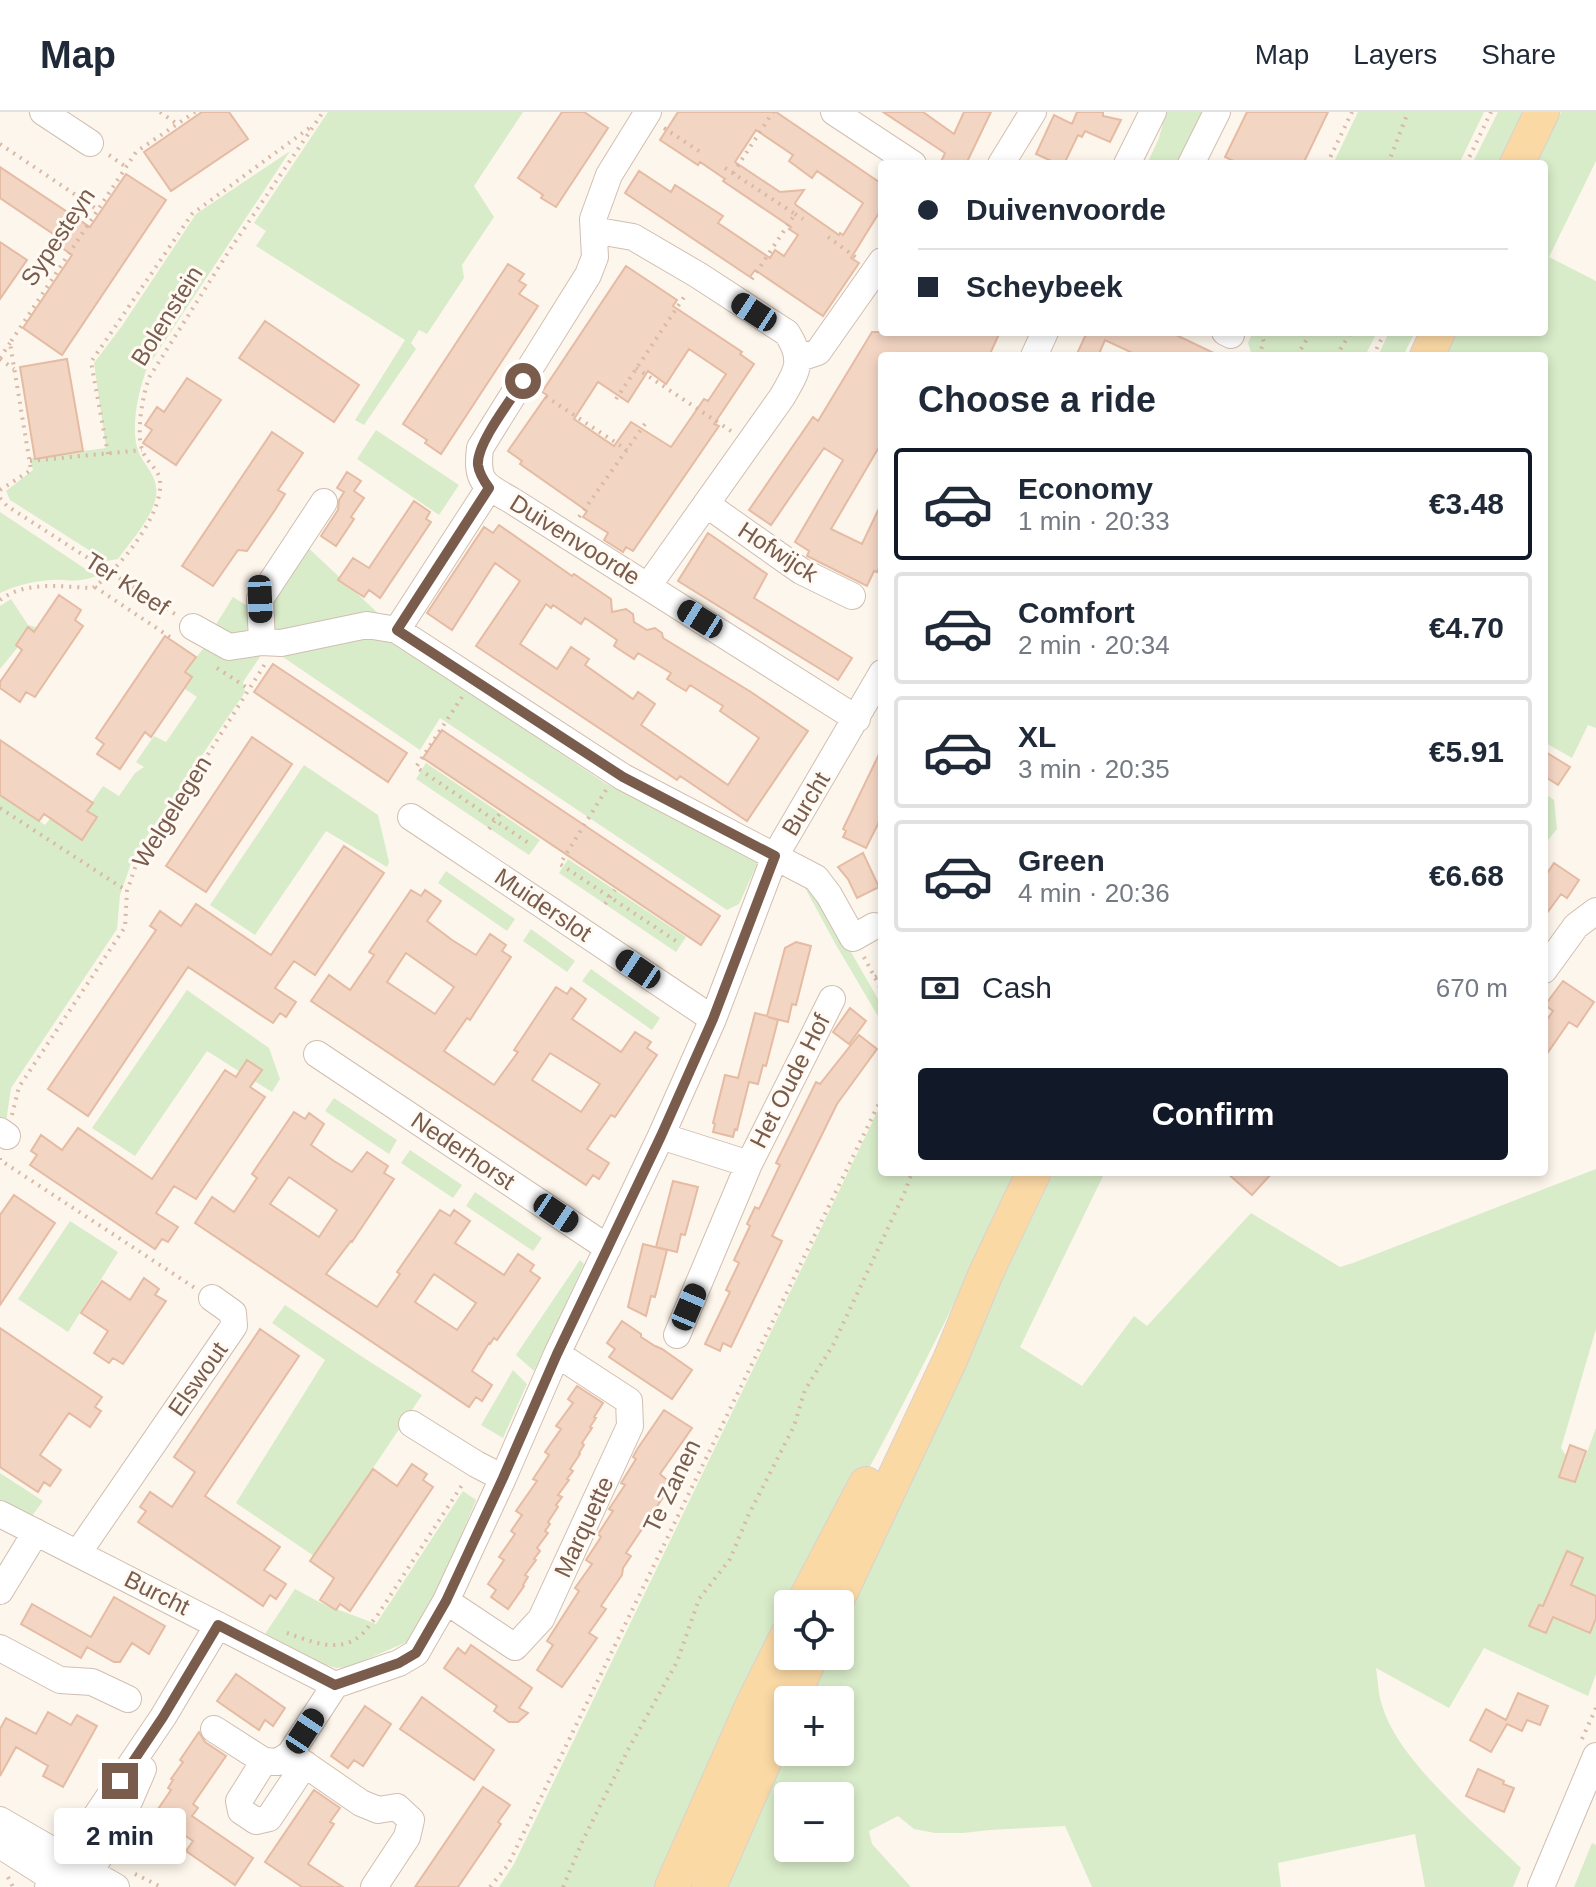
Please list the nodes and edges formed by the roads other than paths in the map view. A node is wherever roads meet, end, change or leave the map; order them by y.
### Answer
1 (43, 112) edge
2 (834, 112) edge
3 (1033, 112) edge
4 (1153, 112) edge
5 (1217, 112) edge
6 (1542, 112) edge
7 (646, 114) edge
8 (90, 143) dead end
9 (907, 160) edge
10 (1003, 160) edge
11 (1129, 160) edge
12 (1193, 160) edge
13 (1519, 160) edge
14 (595, 233) junction
15 (878, 267) edge
16 (797, 359) junction
17 (489, 488) junction
18 (324, 502) dead end
19 (706, 504) junction
20 (648, 586) junction
21 (852, 596) dead end
22 (193, 627) road end
23 (397, 630) junction
24 (271, 642) junction
25 (878, 680) edge
26 (857, 719) junction
27 (411, 817) dead end
28 (775, 856) junction
29 (1596, 911) edge
30 (864, 932) road end
31 (1548, 964) edge
32 (832, 999) dead end
33 (713, 1019) junction
34 (317, 1054) dead end
35 (661, 1136) junction
36 (749, 1164) junction
37 (1032, 1176) edge
38 (608, 1248) junction
39 (986, 1273) junction
40 (212, 1298) road end
41 (677, 1335) dead end
42 (557, 1354) junction
43 (412, 1424) dead end
44 (503, 1478) junction
45 (0, 1514) edge
46 (36, 1532) junction
47 (78, 1553) junction
48 (810, 1590) edge
49 (842, 1590) edge
50 (0, 1591) edge
51 (446, 1601) junction
52 (218, 1625) junction
53 (0, 1648) edge
54 (774, 1662) edge
55 (335, 1685) junction
56 (128, 1699) dead end
57 (163, 1717) junction
58 (214, 1729) dead end
59 (774, 1739) edge
60 (1596, 1756) edge
61 (298, 1759) junction
62 (264, 1761) junction
63 (0, 1820) edge
64 (0, 1845) edge
65 (59, 1878) edge
66 (121, 1878) edge
67 (85, 1880) edge
68 (374, 1887) edge
69 (672, 1887) edge
70 (709, 1887) edge
71 (1541, 1887) edge

1 - 8 street
2 - 9 street
3 - 10 street
4 - 11 street
5 - 12 street
6 - 13 main road
7 - 14 street, Duivenvoorde
14 - 16 street
14 - 17 street, Duivenvoorde
15 - 16 street
16 - 19 street
17 - 20 street, Duivenvoorde
17 - 23 street
18 - 24 street
19 - 20 street
19 - 21 street, Hofwijck
20 - 26 street, Duivenvoorde
22 - 24 street, Ter Kleef
23 - 24 street
23 - 28 street
25 - 26 street, Burcht
26 - 28 street, Burcht
27 - 33 street, Muiderslot
28 - 30 street
28 - 33 street, Burcht
29 - 31 street
32 - 36 street, Het Oude Hof
33 - 35 street, Burcht
34 - 38 street, Nederhorst
35 - 36 street, Het Oude Hof
35 - 38 street, Burcht
36 - 41 street, Het Oude Hof
37 - 39 main road
38 - 42 street, Burcht
39 - 48 main road
39 - 49 main road
40 - 47 street, Elswout
42 - 44 street, Burcht
42 - 51 street, Marquette
43 - 44 street
44 - 51 street, Burcht
45 - 46 street, Burcht
46 - 47 street, Burcht
46 - 50 street
47 - 52 street, Burcht
51 - 55 street, Burcht
52 - 55 street, Burcht
52 - 57 street
53 - 56 street
54 - 69 main road
55 - 61 street
57 - 65 street
57 - 67 street
58 - 62 street
59 - 70 main road
60 - 71 street
61 - 62 street
61 - 62 street
61 - 68 street
63 - 65 street
64 - 65 street
65 - 67 street
66 - 67 street

